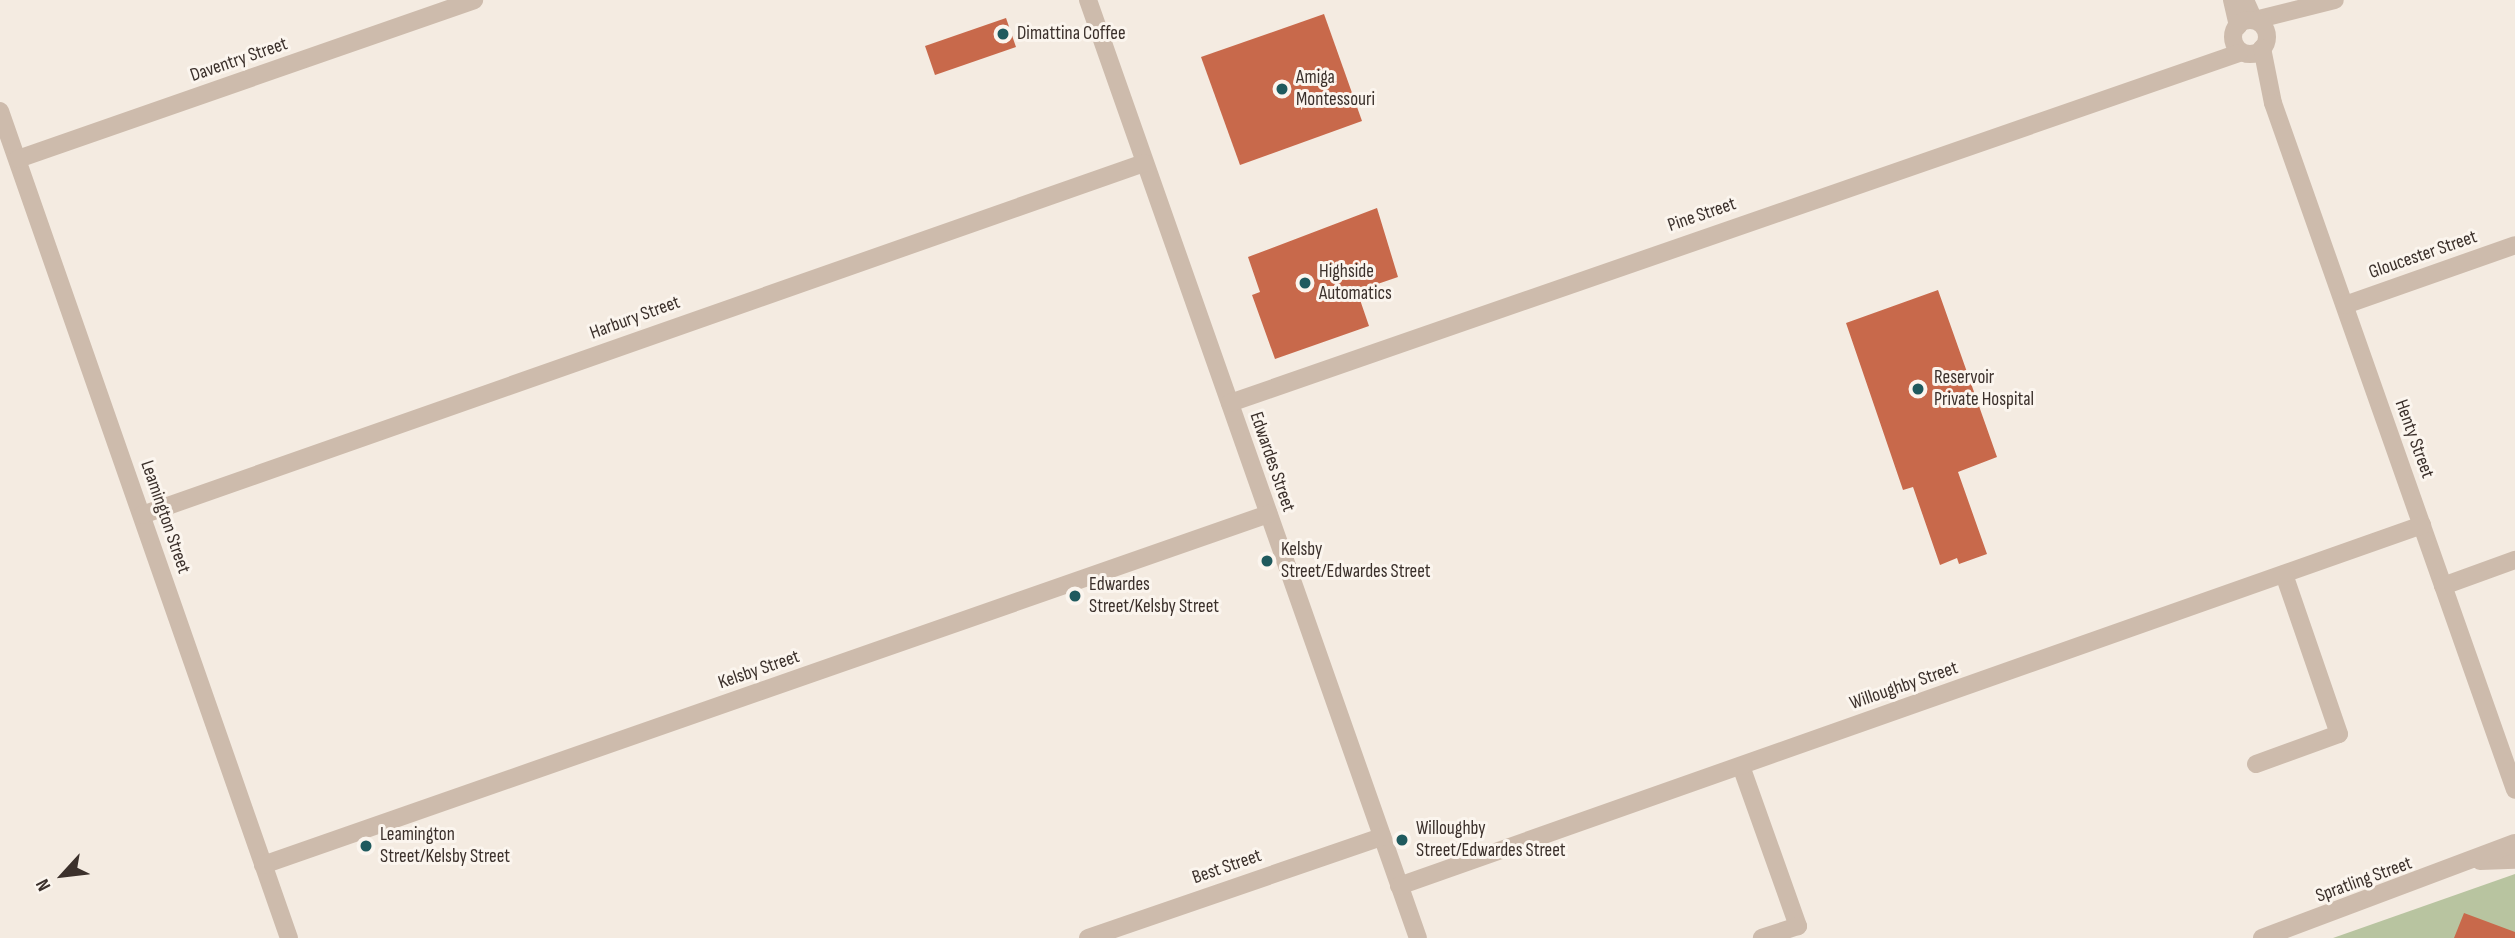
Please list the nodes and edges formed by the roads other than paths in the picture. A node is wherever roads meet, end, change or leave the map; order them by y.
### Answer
1 (474, 0) edge
2 (1088, 0) edge
3 (2232, 0) edge
4 (2245, 0) edge
5 (2335, 0) edge
6 (2307, 10) junction
7 (2244, 35) junction
8 (2264, 42) junction
9 (2273, 103) junction
10 (0, 111) edge
11 (18, 159) junction
12 (1144, 163) junction
13 (2515, 245) edge
14 (2344, 305) junction
15 (1230, 403) junction
16 (1268, 514) junction
17 (142, 515) junction
18 (2422, 525) junction
19 (2515, 560) edge
20 (2284, 574) junction
21 (2442, 586) junction
22 (2256, 764) dead end
23 (1741, 766) junction
24 (2515, 790) edge
25 (1382, 837) junction
26 (2515, 843) edge
27 (2515, 860) edge
28 (2480, 861) junction
29 (263, 865) junction
30 (1399, 886) junction
31 (289, 938) edge
32 (1088, 938) edge
33 (1418, 938) edge
34 (1762, 938) edge
35 (2262, 938) edge

1 - 11 street, Daventry Street
2 - 12 street, Edwardes Street
3 - 7 street, Henty Street
4 - 7 street, Henty Street
5 - 6 street, Pine Street
6 - 7 street, Pine Street
6 - 8 street, Pine Street
7 - 8 street, Henty Street
7 - 8 street, Pine Street
7 - 9 street, Henty Street
7 - 15 street, Pine Street
8 - 9 street, Henty Street
9 - 14 street, Henty Street
10 - 11 street, Leamington Street
11 - 17 street, Leamington Street
12 - 15 street, Edwardes Street
12 - 17 street, Harbury Street
13 - 14 street, Gloucester Street
14 - 18 street, Henty Street
15 - 16 street, Edwardes Street
16 - 25 street, Edwardes Street
16 - 29 street, Kelsby Street
17 - 29 street, Leamington Street
18 - 20 street, Willoughby Street
18 - 21 street, Henty Street
19 - 21 street
20 - 22 street
20 - 23 street, Willoughby Street
21 - 24 street, Henty Street
23 - 30 street, Willoughby Street
23 - 34 street
25 - 30 street, Edwardes Street
25 - 32 street, Best Street
26 - 28 street, Spratling Street
27 - 28 street, Spratling Street
28 - 35 street, Spratling Street
29 - 31 street, Leamington Street
30 - 33 street, Edwardes Street

